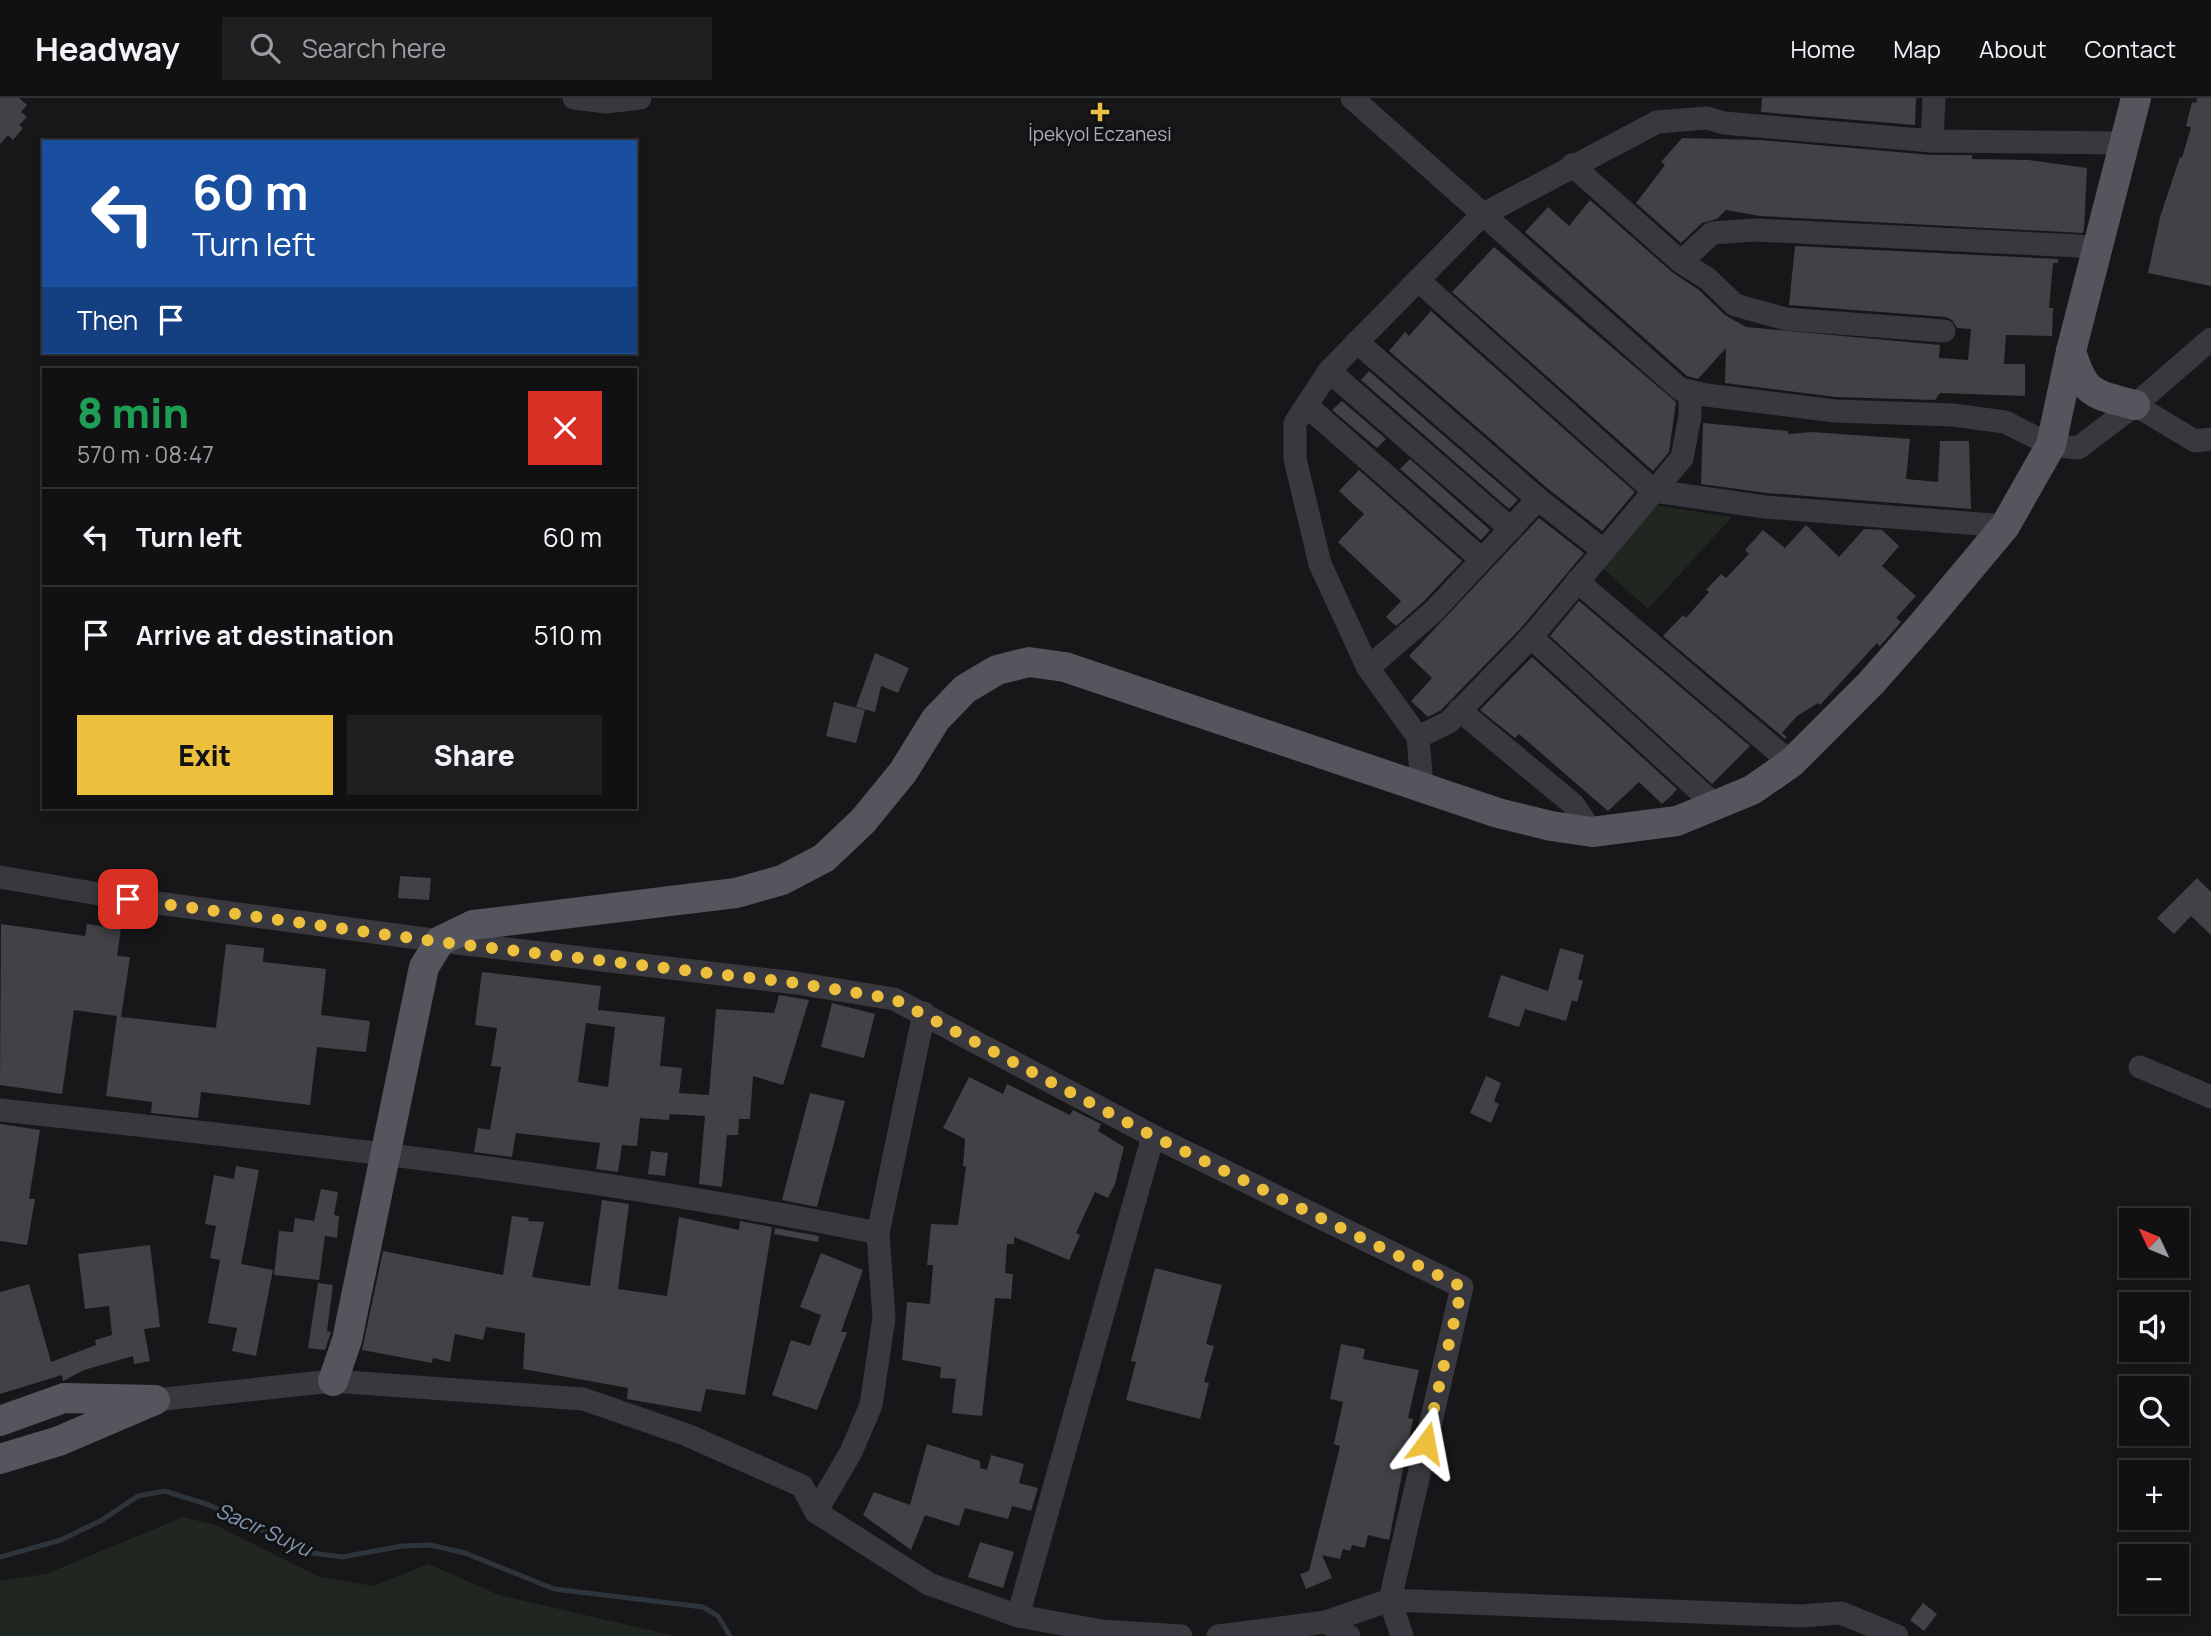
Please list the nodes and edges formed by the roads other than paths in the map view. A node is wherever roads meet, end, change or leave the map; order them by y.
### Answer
1 (574, 98) edge
2 (640, 98) edge
3 (1352, 98) edge
4 (1934, 98) edge
5 (2136, 98) edge
6 (1709, 108) edge
7 (1931, 141) junction
8 (2123, 143) junction
9 (1572, 165) junction
10 (1482, 215) junction
11 (2098, 249) junction
12 (1681, 262) junction
13 (1418, 279) junction
14 (1944, 331) dead end
15 (2211, 339) edge
16 (1357, 342) junction
17 (2071, 351) junction
18 (1329, 371) junction
19 (1690, 391) junction
20 (2135, 405) junction
21 (1307, 406) junction
22 (2211, 439) edge
23 (2051, 445) junction
24 (1654, 491) junction
25 (1538, 499) junction
26 (2005, 526) junction
27 (1511, 529) junction
28 (1604, 551) junction
29 (1481, 559) junction
30 (1577, 581) junction
31 (1531, 637) junction
32 (1368, 668) junction
33 (1459, 710) junction
34 (1418, 737) junction
35 (1791, 763) junction
36 (1422, 787) junction
37 (1716, 806) junction
38 (1592, 832) junction
39 (0, 877) edge
40 (440, 942) junction
41 (924, 1013) junction
42 (2140, 1067) dead end
43 (2211, 1097) edge
44 (0, 1110) edge
45 (1153, 1136) junction
46 (386, 1152) junction
47 (878, 1233) junction
48 (333, 1381) junction
49 (155, 1400) junction
50 (0, 1421) edge
51 (0, 1459) edge
52 (816, 1512) junction
53 (1391, 1600) junction
54 (1018, 1616) junction
55 (1326, 1622) junction
56 (1181, 1636) edge
57 (1218, 1636) edge
58 (1349, 1636) edge
59 (1402, 1636) edge
60 (1897, 1636) edge

1 - 2 street
3 - 10 street
4 - 7 street
5 - 8 main road
6 - 7 street
6 - 9 street
7 - 8 street
8 - 11 main road
9 - 10 street
9 - 12 street
10 - 13 street
10 - 19 street
11 - 12 street
11 - 17 main road
12 - 14 street
13 - 16 street
13 - 24 street
15 - 20 street
16 - 18 street
16 - 25 street
17 - 20 main road
17 - 23 main road
18 - 21 street
18 - 27 street
19 - 23 street
19 - 24 street
20 - 22 street
20 - 23 street
21 - 29 street
21 - 32 street
23 - 26 main road
24 - 26 street
24 - 28 street
25 - 27 street
25 - 28 street
26 - 35 main road
27 - 29 street
28 - 30 street
29 - 32 street
30 - 31 street
30 - 35 street
31 - 33 street
31 - 37 street
32 - 34 street
33 - 34 street
33 - 38 street
34 - 36 street
35 - 37 main road
36 - 38 main road
36 - 40 main road
37 - 38 main road
39 - 40 street
40 - 41 street
40 - 46 main road
41 - 45 street
41 - 47 street
42 - 43 street
44 - 46 street
45 - 53 street
45 - 54 street
46 - 47 street
46 - 48 main road
47 - 52 street
48 - 49 street
48 - 52 street
49 - 50 main road
49 - 51 main road
52 - 54 street
53 - 55 street
53 - 59 street
53 - 60 street
54 - 56 street
55 - 57 street
55 - 58 street

